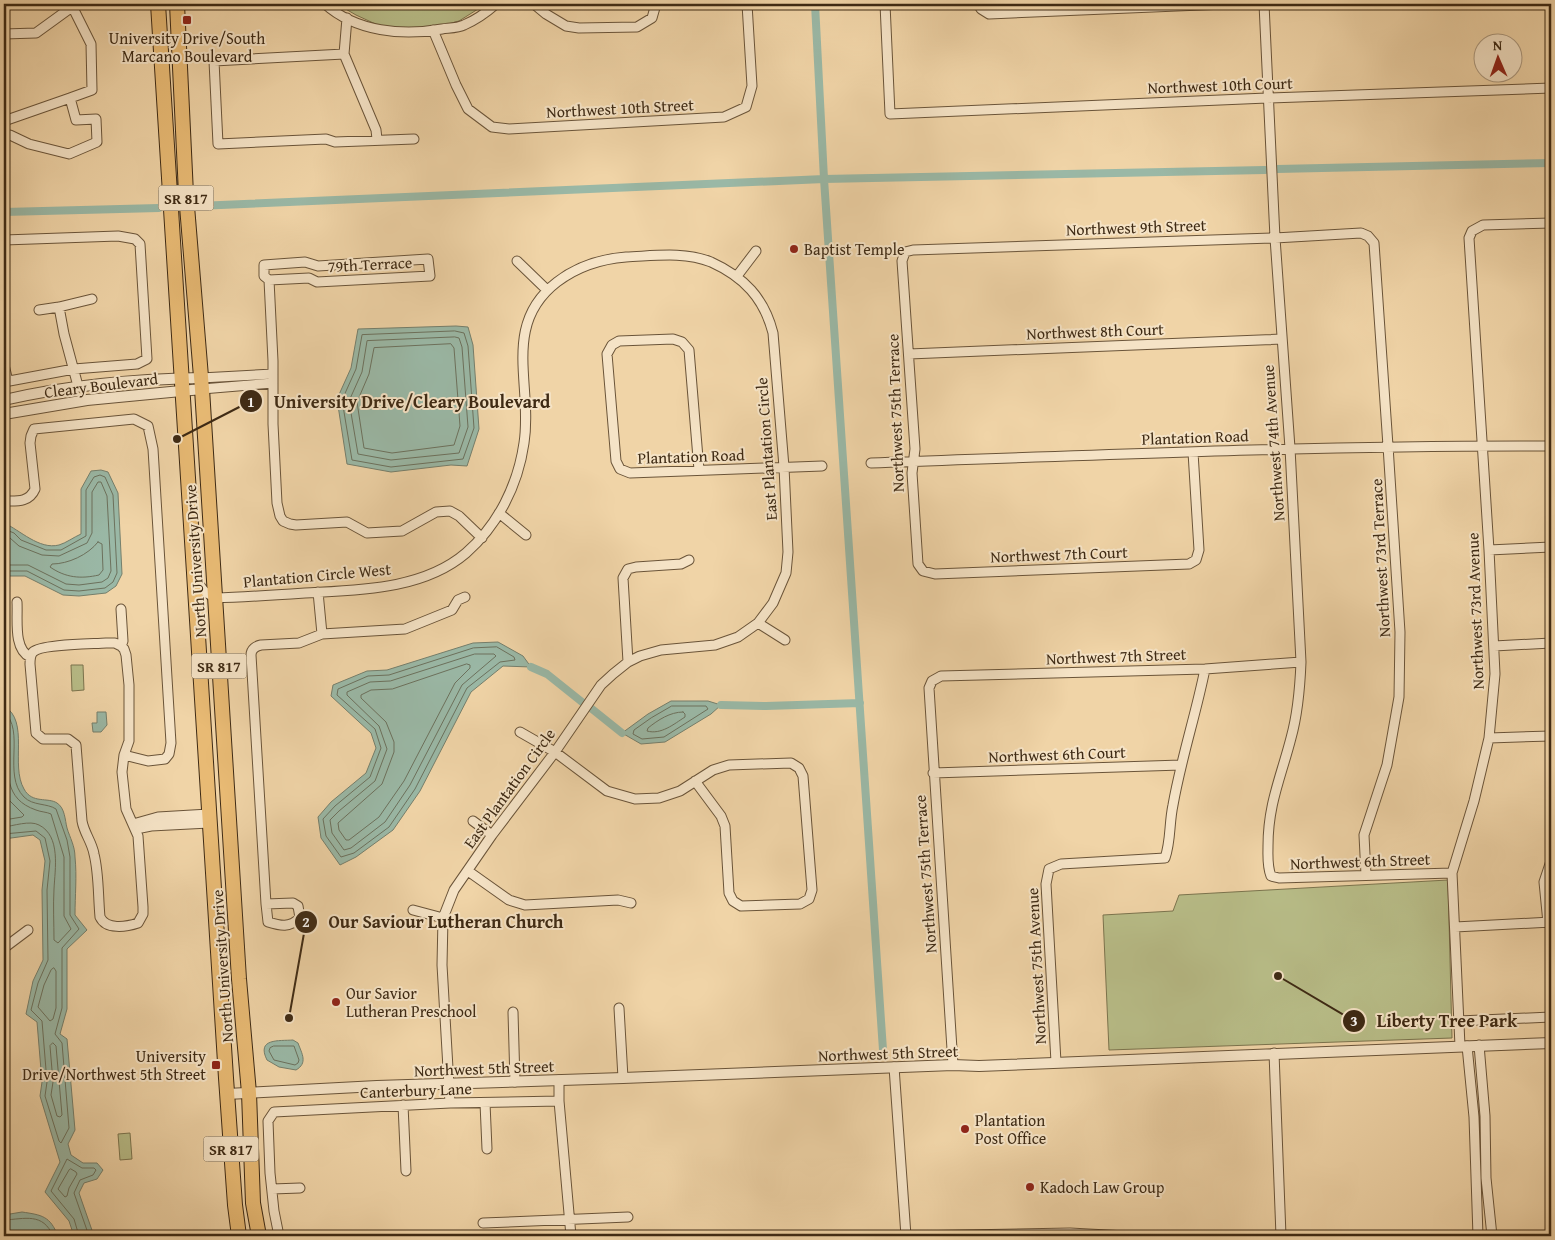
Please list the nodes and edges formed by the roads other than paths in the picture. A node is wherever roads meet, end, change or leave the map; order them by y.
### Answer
1 (158, 4) edge
2 (170, 4) edge
3 (177, 4) edge
4 (325, 4) edge
5 (496, 4) edge
6 (534, 4) edge
7 (656, 4) edge
8 (747, 4) edge
9 (884, 4) edge
10 (1225, 4) edge
11 (1264, 4) edge
12 (74, 5) edge
13 (1170, 5) edge
14 (980, 7) edge
15 (1074, 7) edge
16 (346, 18) junction
17 (433, 30) junction
18 (4, 34) edge
19 (344, 54) junction
20 (180, 66) junction
21 (1551, 88) edge
22 (70, 98) junction
23 (1267, 98) junction
24 (4, 121) edge
25 (4, 137) edge
26 (377, 139) junction
27 (414, 139) dead end
28 (1551, 223) edge
29 (1368, 236) joint
30 (1275, 238) junction
31 (4, 240) edge
32 (756, 251) dead end
33 (905, 252) joint
34 (517, 261) dead end
35 (737, 276) junction
36 (270, 280) junction
37 (547, 290) junction
38 (92, 299) dead end
39 (59, 307) junction
40 (39, 310) dead end
41 (1282, 339) junction
42 (909, 354) junction
43 (4, 365) edge
44 (74, 369) junction
45 (273, 378) junction
46 (6, 382) edge
47 (201, 383) junction
48 (181, 385) junction
49 (78, 386) junction
50 (4, 400) edge
51 (4, 414) edge
52 (1388, 446) junction
53 (1482, 446) junction
54 (1551, 446) edge
55 (1290, 448) junction
56 (1193, 452) junction
57 (914, 462) junction
58 (871, 463) dead end
59 (822, 466) dead end
60 (784, 468) junction
61 (699, 470) junction
62 (4, 501) edge
63 (499, 514) junction
64 (526, 535) dead end
65 (482, 538) junction
66 (1551, 547) edge
67 (1489, 550) junction
68 (689, 560) dead end
69 (923, 572) joint
70 (193, 577) junction
71 (318, 592) junction
72 (465, 597) dead end
73 (215, 598) junction
74 (17, 602) dead end
75 (121, 610) dead end
76 (758, 623) junction
77 (322, 634) junction
78 (785, 640) dead end
79 (1551, 643) edge
80 (121, 646) junction
81 (1494, 646) junction
82 (30, 657) junction
83 (628, 662) junction
84 (1301, 662) junction
85 (1205, 669) junction
86 (932, 681) joint
87 (520, 732) dead end
88 (1551, 736) edge
89 (1490, 738) junction
90 (555, 752) junction
91 (124, 755) junction
92 (1181, 765) junction
93 (934, 772) junction
94 (695, 781) junction
95 (209, 819) junction
96 (473, 821) dead end
97 (134, 826) junction
98 (492, 835) junction
99 (230, 836) junction
100 (1551, 861) edge
101 (468, 870) junction
102 (1452, 873) junction
103 (1366, 875) junction
104 (1270, 876) joint
105 (630, 903) dead end
106 (266, 904) dead end
107 (413, 910) dead end
108 (443, 918) junction
109 (1550, 922) edge
110 (1455, 927) junction
111 (28, 930) dead end
112 (4, 948) edge
113 (619, 1008) dead end
114 (513, 1012) dead end
115 (1551, 1017) edge
116 (1459, 1021) junction
117 (1551, 1043) edge
118 (1479, 1045) junction
119 (1463, 1046) junction
120 (1274, 1054) junction
121 (1056, 1062) junction
122 (953, 1065) junction
123 (894, 1067) junction
124 (623, 1078) junction
125 (559, 1080) junction
126 (516, 1082) junction
127 (448, 1084) junction
128 (249, 1092) junction
129 (227, 1094) junction
130 (559, 1101) junction
131 (485, 1103) junction
132 (450, 1104) junction
133 (403, 1105) junction
134 (487, 1150) dead end
135 (406, 1171) dead end
136 (300, 1188) dead end
137 (272, 1190) junction
138 (628, 1217) dead end
139 (570, 1220) junction
140 (483, 1222) dead end
141 (239, 1236) edge
142 (259, 1236) edge
143 (279, 1236) edge
144 (571, 1236) edge
145 (906, 1236) edge
146 (910, 1236) edge
147 (1126, 1236) edge
148 (1281, 1236) edge
149 (1478, 1236) edge
150 (1492, 1236) edge

1 - 48 main road, North University Drive / SR 817
2 - 20 main road
3 - 20 main road, North University Drive / SR 817
4 - 16 street
5 - 17 street
6 - 7 street
8 - 17 street, Northwest 10th Street
9 - 23 street, Northwest 10th Court
10 - 13 street
11 - 23 street, Northwest 74th Avenue
12 - 18 street
12 - 22 street
13 - 15 street
14 - 15 street
16 - 17 street
16 - 19 street
19 - 26 street
19 - 26 street
20 - 47 main road, North University Drive / SR 817
21 - 23 street, Northwest 10th Court
22 - 24 street
22 - 25 street
23 - 30 street, Northwest 74th Avenue
26 - 27 street
28 - 53 street, Northwest 73rd Avenue
29 - 30 street, Northwest 9th Street
29 - 52 street, Northwest 73rd Terrace
30 - 33 street, Northwest 9th Street
30 - 41 street, Northwest 74th Avenue
31 - 44 street
32 - 35 street
33 - 42 street, Northwest 75th Terrace
34 - 37 street
35 - 37 street, Plantation Circle West
35 - 60 street, East Plantation Circle
36 - 36 street, 79th Terrace
36 - 45 street
37 - 63 street, Plantation Circle West
38 - 39 street
39 - 40 street
39 - 44 street
41 - 42 street, Northwest 8th Court
41 - 55 street, Northwest 74th Avenue
42 - 57 street, Northwest 75th Terrace
43 - 46 street
44 - 46 street
44 - 49 street
45 - 47 street
45 - 65 street
47 - 48 street, Cleary Boulevard
47 - 73 main road, North University Drive / SR 817
48 - 49 street, Cleary Boulevard
48 - 51 street, Cleary Boulevard
48 - 70 main road, North University Drive / SR 817
49 - 50 street, Cleary Boulevard
52 - 53 street, Plantation Road
52 - 55 street, Plantation Road
52 - 103 street, Northwest 73rd Terrace
53 - 54 street, Plantation Road
53 - 67 street, Northwest 73rd Avenue
55 - 56 street, Plantation Road
55 - 84 street, Northwest 74th Avenue
56 - 57 street, Plantation Road
56 - 69 street, Northwest 7th Court
57 - 58 street, Plantation Road
57 - 69 street, Northwest 75th Terrace
59 - 60 street, Plantation Road
60 - 61 street, Plantation Road
60 - 76 street, East Plantation Circle
61 - 61 street, Plantation Road
62 - 91 street
63 - 64 street
63 - 65 street, Plantation Circle West
65 - 71 street, Plantation Circle West
66 - 67 street
67 - 81 street, Northwest 73rd Avenue
68 - 83 street
70 - 73 street
70 - 95 main road, North University Drive / SR 817
71 - 73 street, Plantation Circle West
71 - 77 street
72 - 77 street
73 - 99 main road, North University Drive / SR 817
74 - 82 street
75 - 80 street
76 - 78 street
76 - 83 street, East Plantation Circle
77 - 106 street
79 - 81 street
80 - 82 street
80 - 91 street
81 - 89 street, Northwest 73rd Avenue
82 - 97 street
83 - 90 street, East Plantation Circle
84 - 85 street, Northwest 7th Street
84 - 104 street, Northwest 74th Avenue
85 - 86 street, Northwest 7th Street
85 - 92 street
86 - 93 street, Northwest 75th Terrace
87 - 90 street
88 - 89 street
89 - 102 street, Northwest 73rd Avenue
90 - 94 street
90 - 98 street, East Plantation Circle
91 - 97 street
92 - 93 street, Northwest 6th Court
92 - 121 street, Northwest 75th Avenue
93 - 122 street, Northwest 75th Terrace
94 - 94 street
95 - 97 street
95 - 99 main road
95 - 129 main road, North University Drive / SR 817
96 - 98 street
98 - 101 street, East Plantation Circle
99 - 128 main road, North University Drive / SR 817
100 - 109 street
101 - 105 street
101 - 108 street, East Plantation Circle
102 - 103 street, Northwest 6th Street
102 - 110 street, Northwest 73rd Avenue
103 - 104 street, Northwest 6th Street
107 - 108 street
108 - 127 street, East Plantation Circle
109 - 110 street
110 - 116 street, Northwest 73rd Avenue
111 - 112 street
113 - 124 street
114 - 126 street
115 - 116 street
116 - 119 street, Northwest 73rd Avenue
117 - 118 street, Northwest 5th Street
118 - 119 street, Northwest 5th Street
118 - 150 street
119 - 120 street, Northwest 5th Street
119 - 149 street, Northwest 73rd Avenue
120 - 121 street, Northwest 5th Street
120 - 148 street
121 - 122 street, Northwest 5th Street
122 - 123 street, Northwest 5th Street
123 - 124 street, Northwest 5th Street
123 - 145 street
124 - 125 street, Northwest 5th Street
125 - 126 street, Northwest 5th Street
125 - 130 street
126 - 127 street, Northwest 5th Street
127 - 128 street, Northwest 5th Street
127 - 132 street, East Plantation Circle
128 - 129 street, Northwest 5th Street
128 - 142 main road, North University Drive / SR 817
129 - 141 main road, North University Drive / SR 817
130 - 131 street, Canterbury Lane
130 - 139 street
131 - 132 street, Canterbury Lane
131 - 134 street
132 - 133 street, Canterbury Lane
133 - 135 street
133 - 137 street, Canterbury Lane
136 - 137 street
137 - 143 street
138 - 139 street
139 - 140 street
139 - 144 street
146 - 147 street

